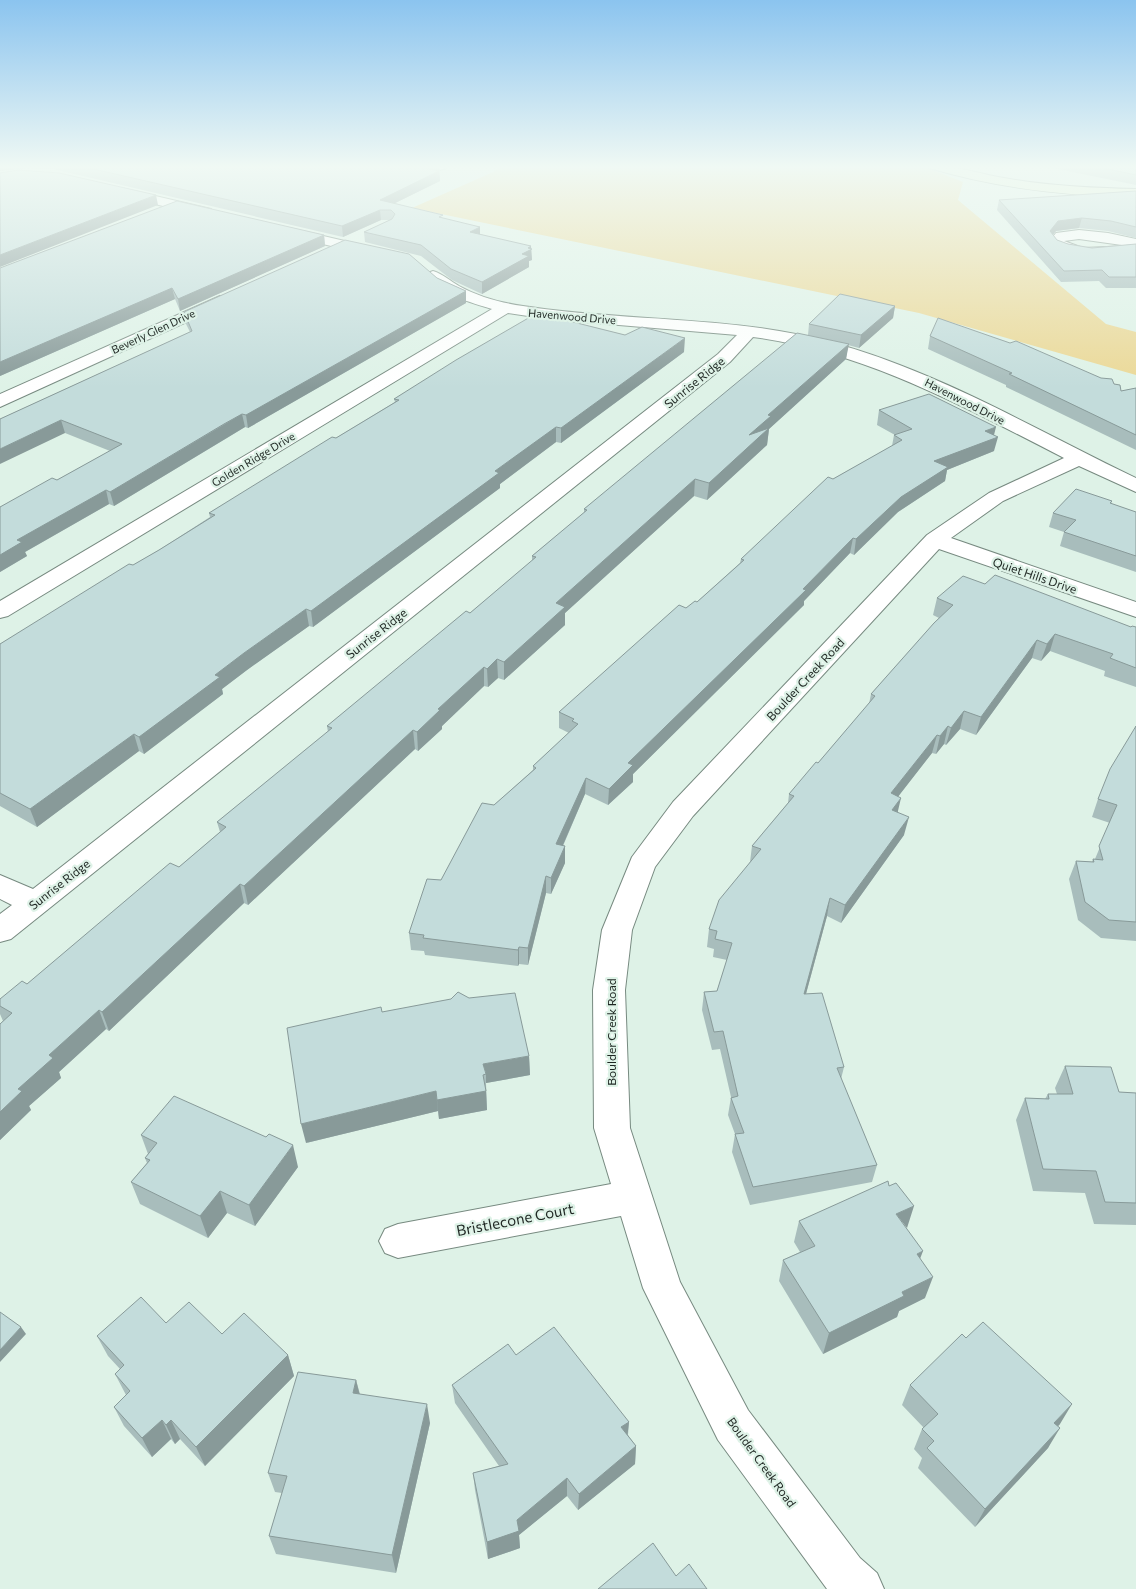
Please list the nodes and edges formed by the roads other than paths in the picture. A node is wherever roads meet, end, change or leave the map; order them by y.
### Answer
1 (322, 239) edge
2 (354, 239) edge
3 (1058, 239) edge
4 (1113, 239) edge
5 (1136, 243) edge
6 (343, 244) junction
7 (1136, 249) edge
8 (388, 255) edge
9 (316, 257) edge
10 (423, 267) edge
11 (235, 294) edge
12 (507, 307) junction
13 (749, 332) junction
14 (0, 401) edge
15 (1078, 459) junction
16 (1136, 486) edge
17 (935, 540) junction
18 (1136, 610) edge
19 (0, 611) edge
20 (0, 886) edge
21 (35, 903) junction
22 (0, 931) edge
23 (632, 1197) junction
24 (398, 1241) dead end
25 (861, 1589) edge

1 - 6 street
2 - 6 street
3 - 7 street
4 - 5 street
6 - 8 street
6 - 9 street
10 - 12 street, Havenwood Drive
11 - 14 street, Beverly Glen Drive
12 - 13 street, Havenwood Drive
12 - 19 street, Golden Ridge Drive
13 - 15 street, Havenwood Drive
13 - 21 street, Sunrise Ridge
15 - 16 street, Havenwood Drive
15 - 17 street, Boulder Creek Road
17 - 18 street, Quiet Hills Drive
17 - 23 street, Boulder Creek Road
20 - 21 street
21 - 22 street, Sunrise Ridge
23 - 24 street, Bristlecone Court
23 - 25 street, Boulder Creek Road

